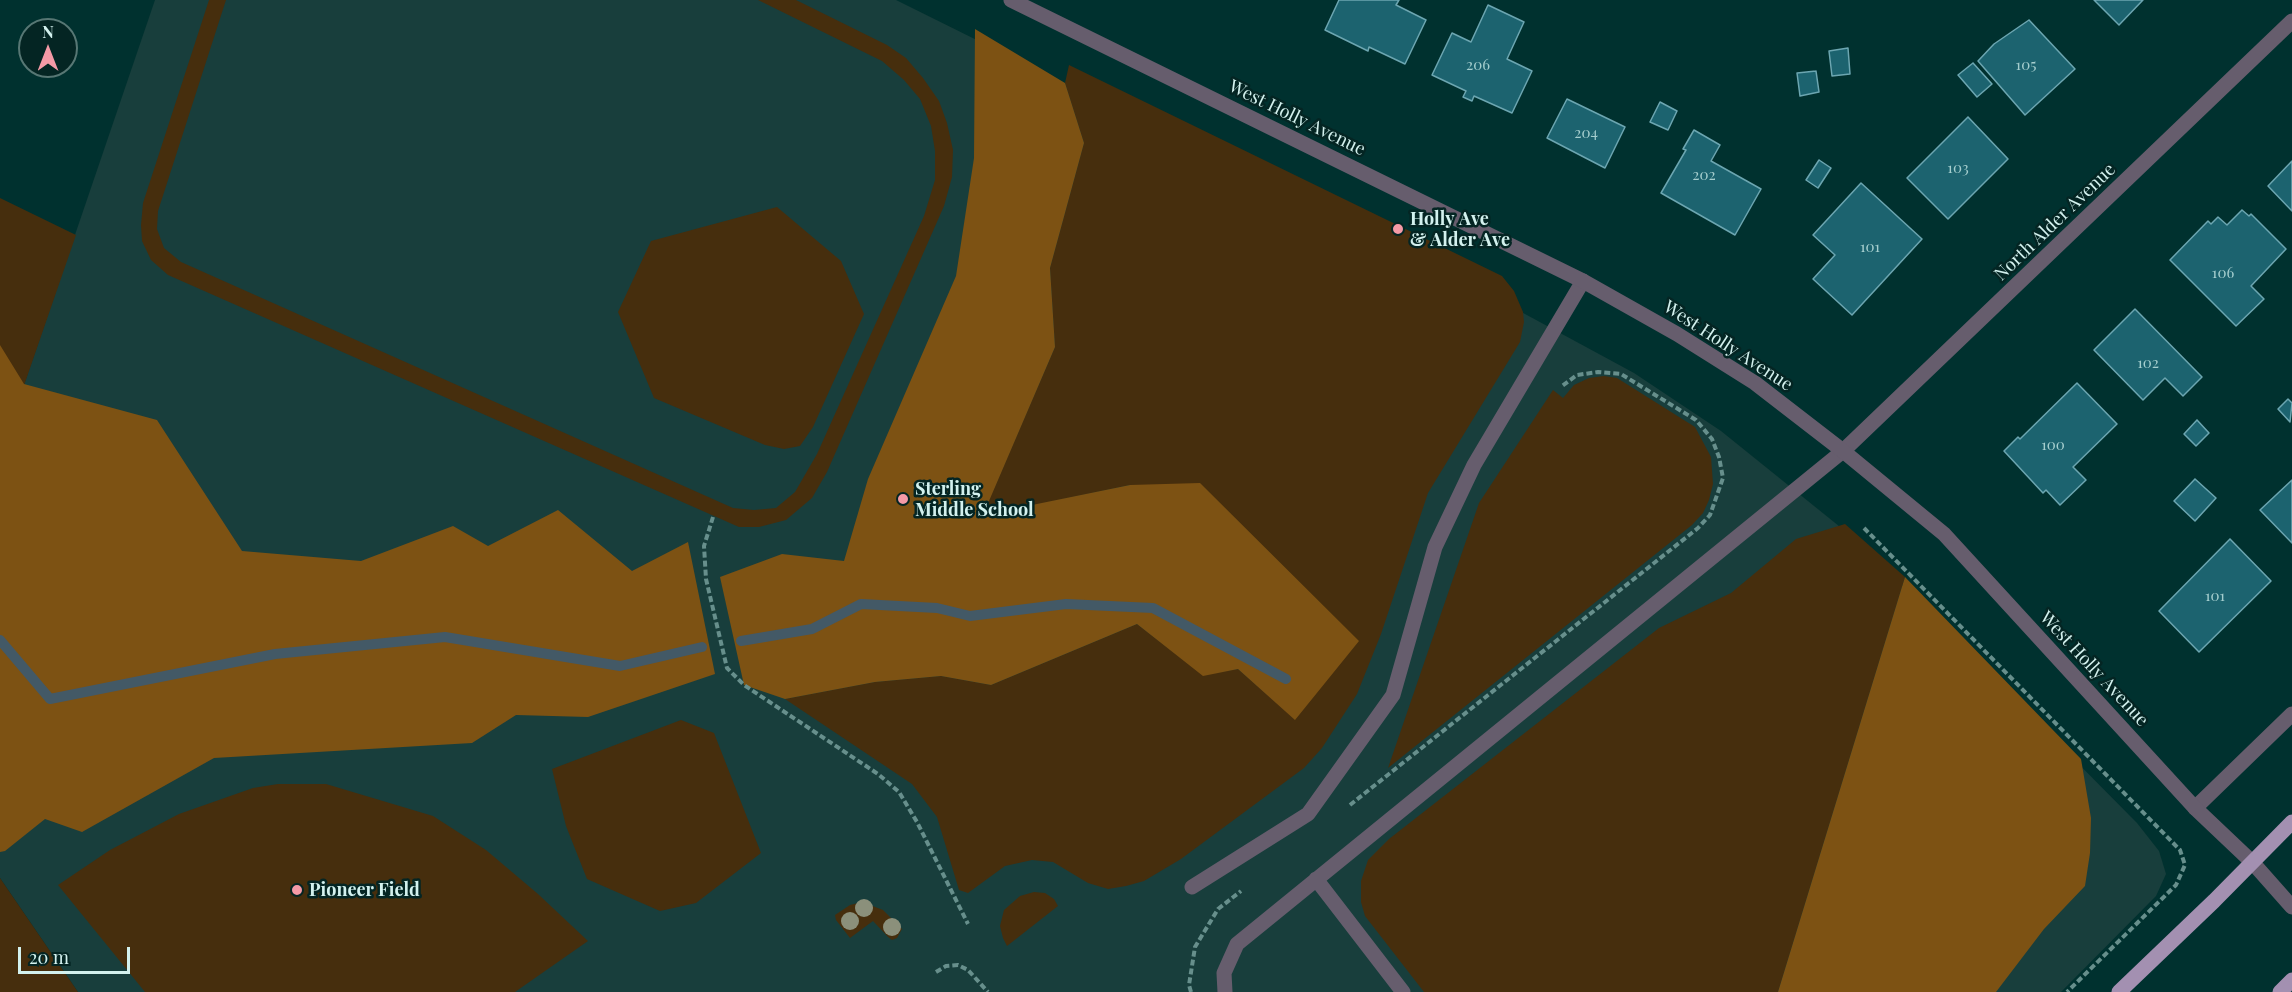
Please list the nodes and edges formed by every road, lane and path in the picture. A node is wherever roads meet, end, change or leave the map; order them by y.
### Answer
1 (1016, 1) edge
2 (2292, 21) edge
3 (1583, 281) junction
4 (1562, 387) dead end
5 (1843, 450) junction
6 (713, 517) dead end
7 (1863, 528) dead end
8 (2292, 714) edge
9 (2195, 808) junction
10 (1344, 810) dead end
11 (2292, 822) edge
12 (2253, 863) junction
13 (1316, 879) junction
14 (1245, 887) dead end
15 (1192, 888) dead end
16 (2292, 907) edge
17 (968, 924) dead end
18 (936, 972) dead end
19 (2292, 980) edge
20 (988, 992) edge
21 (1191, 992) edge
22 (1225, 992) edge
23 (1403, 992) edge
24 (2067, 992) edge
25 (2119, 992) edge
26 (2280, 992) edge

1 - 3 street, West Holly Avenue
2 - 5 street, North Alder Avenue
3 - 5 street, West Holly Avenue
3 - 15 street
4 - 10 path
5 - 9 street, West Holly Avenue
5 - 13 street, North Alder Avenue
6 - 17 path
7 - 24 path
8 - 9 street
9 - 12 street, West Holly Avenue
11 - 12 main road
12 - 16 street, West Holly Avenue
12 - 25 main road
13 - 22 street, North Alder Avenue
13 - 23 street
14 - 21 path
18 - 20 path
19 - 26 main road

